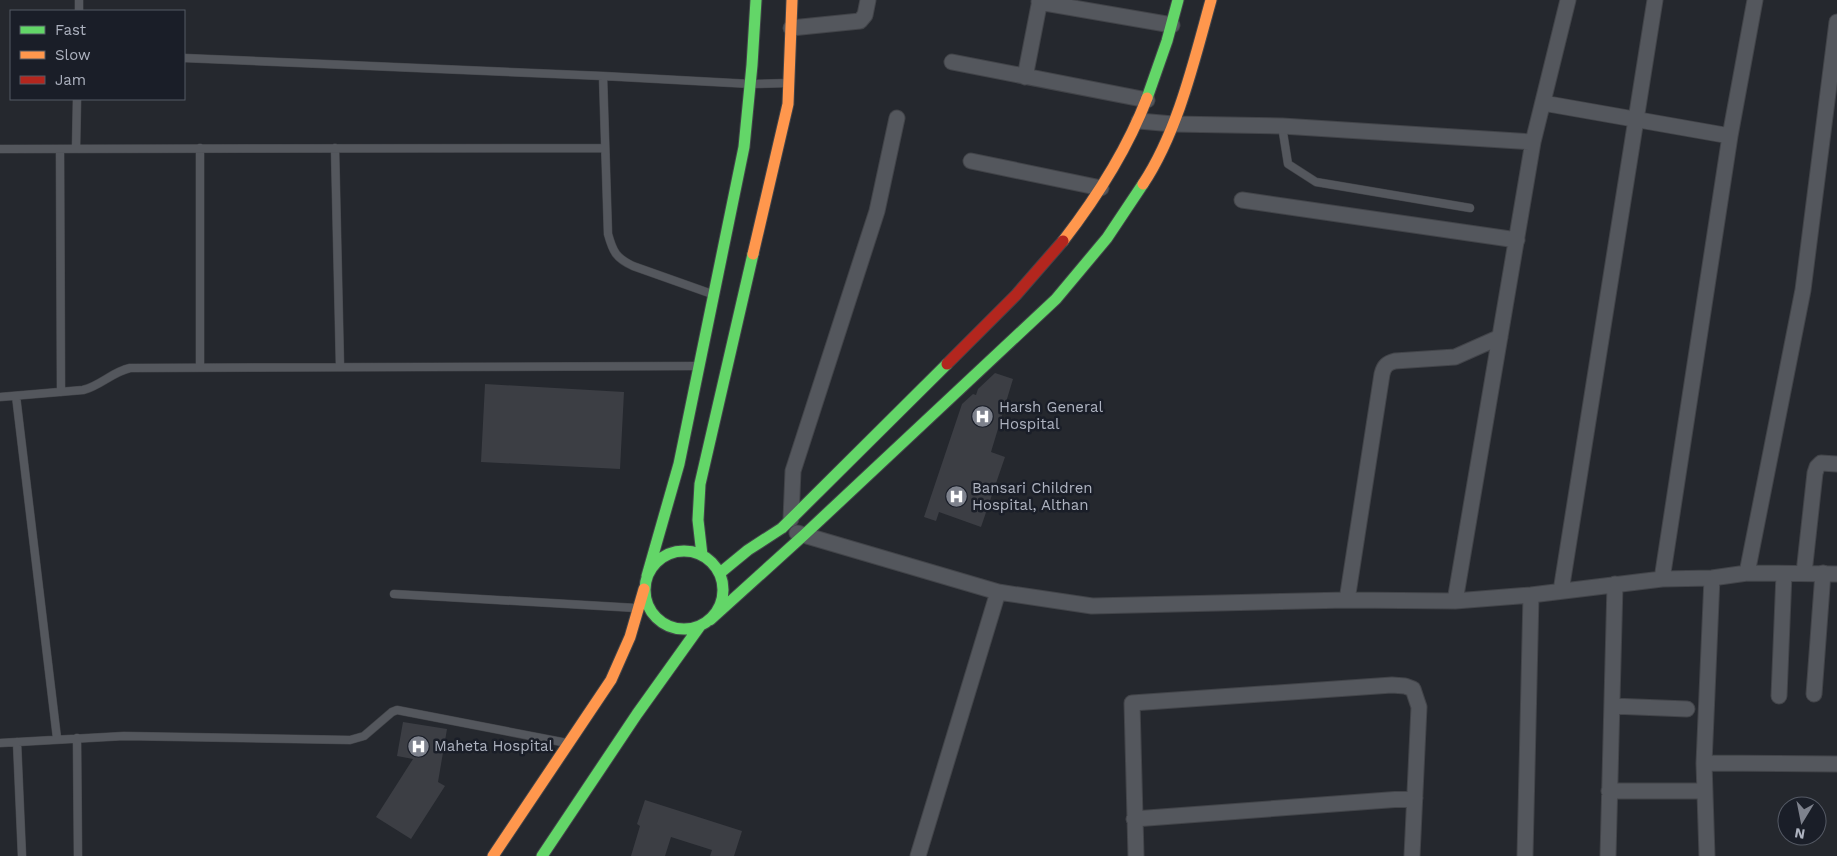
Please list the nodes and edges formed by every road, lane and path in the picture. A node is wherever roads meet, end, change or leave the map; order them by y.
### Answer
1 (756, 0) edge
2 (792, 0) edge
3 (868, 0) edge
4 (1178, 0) edge
5 (1211, 0) edge
6 (1568, 0) edge
7 (1654, 0) edge
8 (1755, 0) edge
9 (1040, 1) edge
10 (1837, 22) edge
11 (1172, 25) junction
12 (791, 28) junction
13 (185, 58) edge
14 (952, 62) dead end
15 (603, 76) junction
16 (1025, 77) junction
17 (789, 83) junction
18 (751, 84) junction
19 (1832, 98) edge
20 (77, 100) edge
21 (1147, 100) junction
22 (1543, 103) junction
23 (897, 118) dead end
24 (1636, 120) junction
25 (1139, 121) junction
26 (1173, 124) junction
27 (1282, 126) junction
28 (1730, 136) junction
29 (1533, 142) junction
30 (200, 148) junction
31 (335, 148) junction
32 (605, 148) junction
33 (0, 149) edge
34 (60, 149) junction
35 (76, 149) junction
36 (971, 161) dead end
37 (1101, 188) junction
38 (1242, 200) dead end
39 (1470, 208) dead end
40 (1517, 240) junction
41 (714, 295) junction
42 (1500, 337) junction
43 (700, 366) junction
44 (200, 367) junction
45 (340, 367) junction
46 (61, 392) junction
47 (16, 396) junction
48 (0, 397) edge
49 (1837, 464) edge
50 (786, 523) junction
51 (804, 535) junction
52 (702, 555) junction
53 (1747, 573) junction
54 (1804, 573) junction
55 (720, 574) junction
56 (1784, 574) junction
57 (1830, 574) edge
58 (646, 576) junction
59 (1712, 578) junction
60 (1662, 579) junction
61 (1615, 584) junction
62 (644, 589) junction
63 (1560, 591) junction
64 (998, 592) junction
65 (394, 594) dead end
66 (1530, 595) junction
67 (1348, 600) junction
68 (1455, 601) junction
69 (638, 608) junction
70 (710, 620) junction
71 (700, 626) junction
72 (1814, 694) dead end
73 (1779, 696) dead end
74 (1612, 706) junction
75 (1687, 709) dead end
76 (57, 738) junction
77 (77, 738) junction
78 (16, 742) junction
79 (0, 743) edge
80 (569, 743) junction
81 (1704, 763) junction
82 (1837, 764) edge
83 (1609, 790) junction
84 (1705, 791) junction
85 (1414, 798) junction
86 (1134, 819) junction
87 (22, 856) edge
88 (78, 856) edge
89 (493, 856) edge
90 (542, 856) edge
91 (918, 856) edge
92 (1136, 856) edge
93 (1412, 856) edge
94 (1525, 856) edge
95 (1608, 856) edge
96 (1707, 856) edge

1 - 18 main road
2 - 12 main road
3 - 12 street
4 - 11 main road
5 - 26 main road
6 - 22 street
7 - 24 street
8 - 28 street
9 - 11 street
9 - 16 street
10 - 19 street
11 - 21 main road
12 - 17 main road
13 - 15 lane
14 - 16 street
15 - 18 lane
15 - 32 lane
16 - 21 street
17 - 18 lane
17 - 52 main road
18 - 41 main road
19 - 53 street
20 - 35 lane
21 - 25 main road
22 - 24 street
22 - 29 street
23 - 50 street
24 - 28 street
24 - 63 street
25 - 26 street
25 - 37 main road
26 - 27 street
26 - 51 main road
27 - 29 street
27 - 39 lane
28 - 60 street
29 - 40 street
30 - 31 lane
30 - 35 lane
30 - 44 lane
31 - 32 lane
31 - 45 lane
32 - 41 lane
33 - 34 lane
34 - 35 lane
34 - 46 lane
36 - 37 street
37 - 50 main road
38 - 40 street
40 - 42 street
41 - 43 main road
42 - 67 street
42 - 68 street
43 - 45 lane
43 - 58 main road
44 - 45 lane
44 - 46 lane
46 - 47 lane
47 - 48 lane
47 - 76 lane
49 - 54 street
50 - 51 street
50 - 55 main road
51 - 64 street
51 - 70 main road
52 - 55 main road
52 - 58 main road
53 - 56 street
53 - 59 street
54 - 56 street
54 - 57 street
55 - 70 main road
56 - 73 street
57 - 72 street
58 - 62 main road
59 - 60 street
59 - 81 street
60 - 61 street
61 - 63 street
61 - 74 street
62 - 69 main road
62 - 71 main road
63 - 66 street
64 - 67 street
64 - 91 street
65 - 69 lane
66 - 68 street
66 - 94 street
67 - 68 street
69 - 80 main road
70 - 71 main road
71 - 90 main road
74 - 75 street
74 - 83 street
76 - 77 lane
76 - 78 lane
77 - 80 lane
77 - 88 lane
78 - 79 lane
78 - 87 lane
80 - 89 main road
81 - 82 street
81 - 84 street
83 - 84 street
83 - 95 street
84 - 96 street
85 - 86 street
85 - 86 street
85 - 93 street
86 - 92 street

